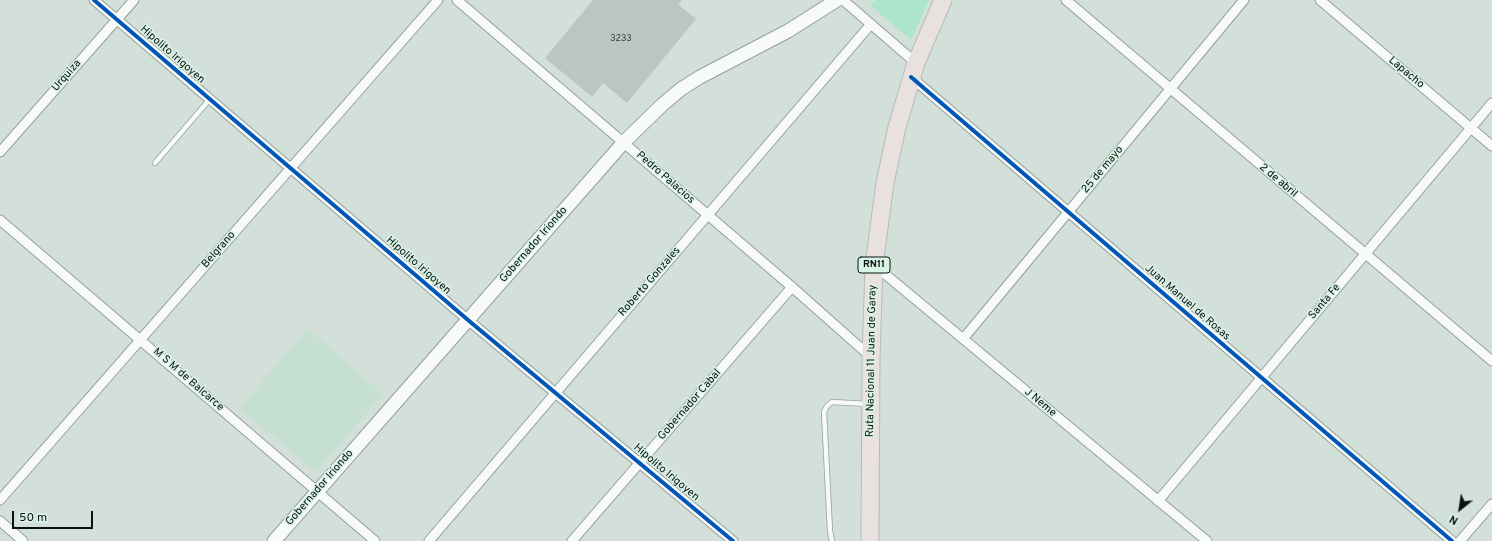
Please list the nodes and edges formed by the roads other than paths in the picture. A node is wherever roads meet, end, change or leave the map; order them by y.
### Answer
1 (94, 0) edge
2 (134, 0) edge
3 (438, 0) edge
4 (457, 0) edge
5 (837, 0) edge
6 (842, 0) edge
7 (943, 0) edge
8 (1066, 0) edge
9 (1244, 0) edge
10 (1320, 0) edge
11 (116, 19) junction
12 (871, 24) junction
13 (914, 70) junction
14 (1170, 89) junction
15 (210, 99) junction
16 (1492, 103) edge
17 (1471, 128) junction
18 (624, 142) junction
19 (1492, 146) edge
20 (0, 152) edge
21 (155, 163) dead end
22 (291, 168) junction
23 (1068, 212) junction
24 (708, 215) junction
25 (0, 220) edge
26 (1365, 254) junction
27 (874, 265) junction
28 (792, 287) junction
29 (468, 320) junction
30 (141, 340) junction
31 (963, 340) junction
32 (871, 357) junction
33 (1492, 361) edge
34 (1261, 378) junction
35 (556, 393) junction
36 (870, 404) junction
37 (640, 463) junction
38 (318, 491) junction
39 (0, 500) edge
40 (1158, 501) junction
41 (1492, 504) edge
42 (0, 522) edge
43 (23, 541) edge
44 (274, 541) edge
45 (375, 541) edge
46 (429, 541) edge
47 (572, 541) edge
48 (733, 541) edge
49 (832, 541) edge
50 (870, 541) edge
51 (1207, 541) edge
52 (1452, 541) edge
53 (1460, 541) edge

1 - 11 street, Hipolito Irigoyen
2 - 11 street, Urquiza
3 - 22 street, Belgrano
4 - 18 street, Pedro Palacios
5 - 18 main road, Gobernador Iriondo
6 - 12 street, Juan Manuel de Rosas
7 - 13 highway, Ruta Nacional 11 Juan de Garay / RN11
8 - 14 street, 2 de abril
9 - 14 street, 25 de mayo
10 - 17 street, Lapacho
11 - 15 street, Hipolito Irigoyen
11 - 20 street, Urquiza
12 - 13 street, Juan Manuel de Rosas
12 - 24 street, Roberto Gonzales
13 - 23 street, Juan Manuel de Rosas
13 - 27 highway, Ruta Nacional 11 Juan de Garay / RN11
14 - 23 street, 25 de mayo
14 - 26 street, 2 de abril
15 - 21 lane
15 - 22 street, Hipolito Irigoyen
16 - 17 street, Santa Fe
17 - 19 street, Lapacho
17 - 26 street, Santa Fe
18 - 24 street, Pedro Palacios
18 - 29 main road, Gobernador Iriondo
22 - 29 street, Hipolito Irigoyen
22 - 30 street, Belgrano
23 - 31 street, 25 de mayo
23 - 34 street, Juan Manuel de Rosas
24 - 28 street, Pedro Palacios
24 - 35 street, Roberto Gonzales
25 - 30 street, M S M de Balcarce
26 - 33 street, 2 de abril
26 - 34 street, Santa Fe
27 - 31 street, J Neme
27 - 32 highway, Ruta Nacional 11 Juan de Garay / RN11
28 - 32 street, Pedro Palacios
28 - 37 street, Gobernador Cabal
29 - 35 street, Hipolito Irigoyen
29 - 38 main road, Gobernador Iriondo
30 - 38 street, M S M de Balcarce
30 - 39 street, Belgrano
31 - 40 street, J Neme
32 - 36 highway, Ruta Nacional 11 Juan de Garay / RN11
34 - 40 street, Santa Fe
34 - 52 street, Juan Manuel de Rosas
35 - 37 street, Hipolito Irigoyen
35 - 46 street, Roberto Gonzales
36 - 49 lane
36 - 50 highway, Ruta Nacional 11 Juan de Garay / RN11
37 - 47 street, Gobernador Cabal
37 - 48 street, Hipolito Irigoyen
38 - 44 main road, Gobernador Iriondo
38 - 45 street, M S M de Balcarce
40 - 51 street, J Neme
41 - 53 street
42 - 43 street

